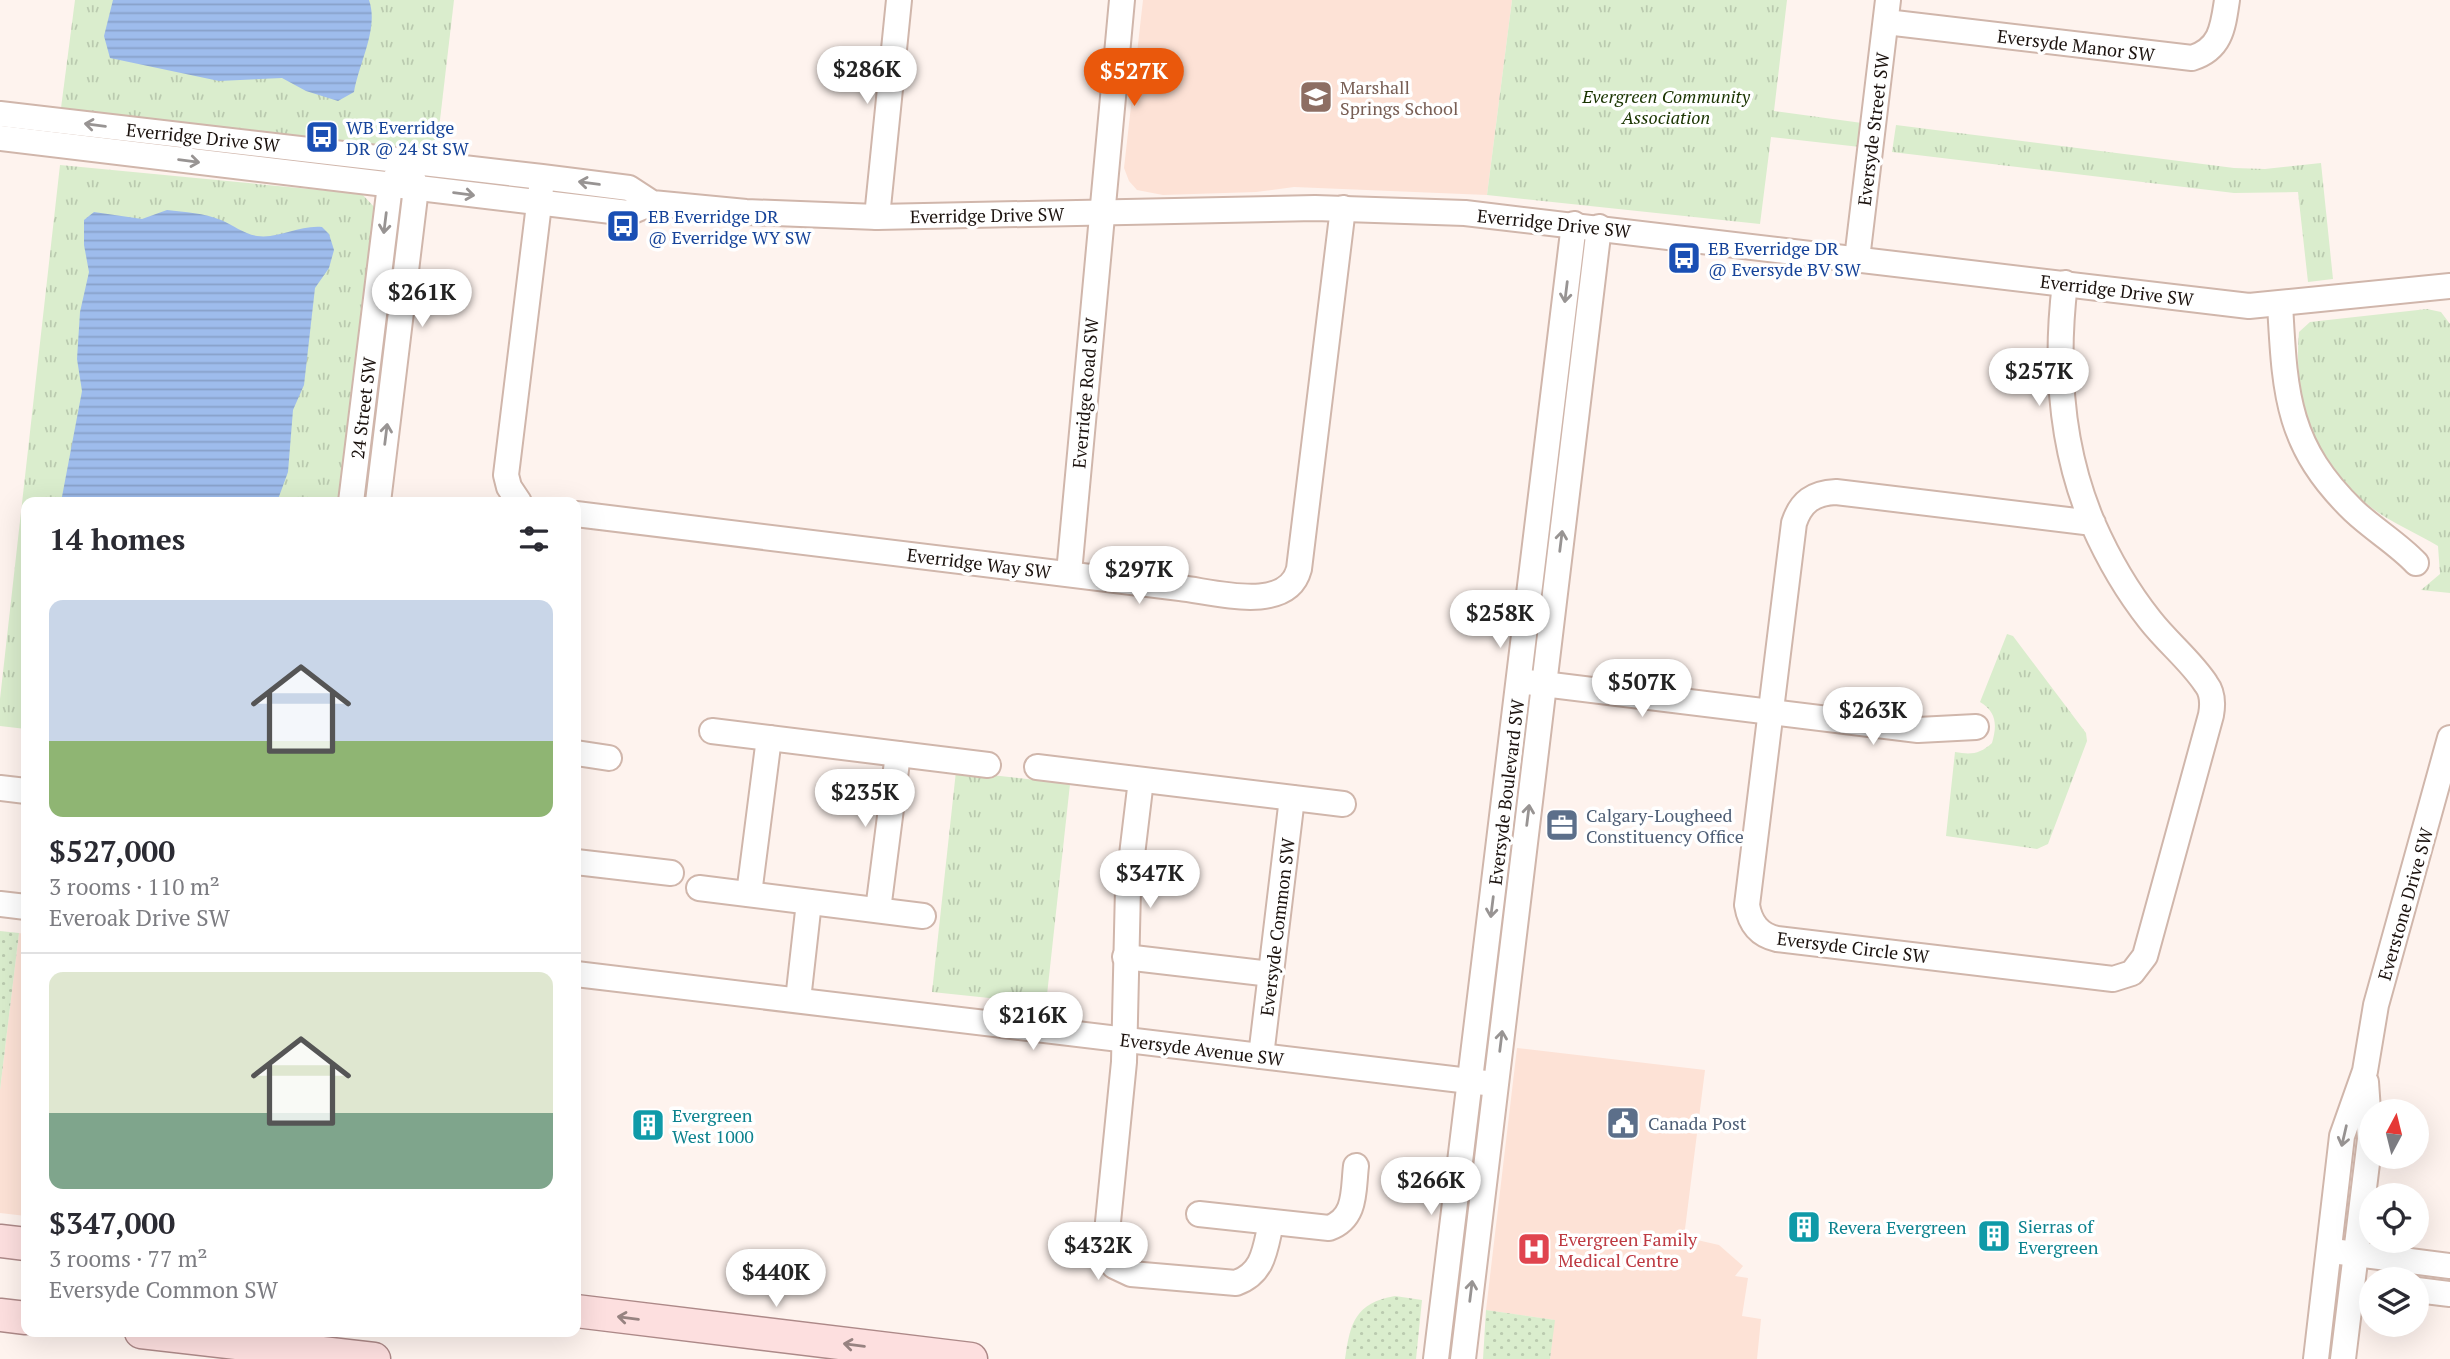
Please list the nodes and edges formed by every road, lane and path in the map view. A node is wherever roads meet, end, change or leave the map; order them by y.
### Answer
1 (900, 0) edge
2 (1122, 0) edge
3 (2227, 0) edge
4 (1887, 11) edge
5 (0, 114) edge
6 (60, 133) junction
7 (0, 138) edge
8 (407, 161) junction
9 (542, 177) junction
10 (390, 185) junction
11 (416, 188) junction
12 (539, 203) junction
13 (652, 203) junction
14 (1343, 208) junction
15 (1102, 213) junction
16 (877, 217) junction
17 (1574, 224) junction
18 (1600, 227) junction
19 (1857, 258) junction
20 (2065, 284) junction
21 (2450, 286) edge
22 (2280, 304) junction
23 (352, 497) edge
24 (379, 497) edge
25 (516, 497) edge
26 (581, 515) edge
27 (2093, 523) junction
28 (2416, 563) dead end
29 (1069, 573) junction
30 (1519, 681) junction
31 (1544, 684) junction
32 (1770, 712) junction
33 (1976, 727) dead end
34 (712, 731) dead end
35 (769, 738) junction
36 (2450, 738) edge
37 (581, 754) edge
38 (898, 754) junction
39 (609, 758) dead end
40 (988, 765) dead end
41 (1037, 767) dead end
42 (1141, 780) junction
43 (0, 788) edge
44 (21, 790) edge
45 (1292, 798) junction
46 (1343, 804) dead end
47 (581, 863) edge
48 (671, 873) dead end
49 (699, 888) dead end
50 (750, 894) junction
51 (809, 902) junction
52 (0, 904) edge
53 (21, 906) edge
54 (878, 910) junction
55 (923, 916) dead end
56 (1125, 957) junction
57 (1271, 974) junction
58 (581, 975) edge
59 (798, 1000) junction
60 (1124, 1040) junction
61 (1261, 1056) junction
62 (2365, 1071) junction
63 (1471, 1081) junction
64 (1496, 1084) junction
65 (1356, 1166) dead end
66 (1199, 1214) dead end
67 (1271, 1223) junction
68 (0, 1241) edge
69 (21, 1243) edge
70 (2328, 1251) junction
71 (2356, 1254) junction
72 (2450, 1266) edge
73 (2359, 1268) edge
74 (2325, 1278) junction
75 (2359, 1283) edge
76 (2429, 1291) edge
77 (2450, 1294) edge
78 (2359, 1295) edge
79 (21, 1311) edge
80 (581, 1312) edge
81 (0, 1313) edge
82 (21, 1317) edge
83 (771, 1335) junction
84 (146, 1337) edge
85 (190, 1337) edge
86 (268, 1345) edge
87 (203, 1359) edge
88 (374, 1359) edge
89 (808, 1359) edge
90 (971, 1359) edge
91 (1436, 1359) edge
92 (1463, 1359) edge
93 (2316, 1359) edge
94 (2343, 1359) edge

1 - 16 street
2 - 15 street, Everridge Road SW
3 - 4 street, Eversyde Manor SW
4 - 19 street, Eversyde Street SW
5 - 6 street, Everridge Drive SW
6 - 7 street, Everridge Drive SW
8 -> 6 street, Everridge Drive SW
6 -> 10 street, Everridge Drive SW
8 - 9 street, Everridge Drive SW
8 - 10 street, 24 Street SW
8 - 11 street, 24 Street SW
9 - 12 street
13 -> 9 street, Everridge Drive SW
10 - 11 street, Everridge Drive SW
10 -> 23 street, 24 Street SW
11 -> 12 street, Everridge Drive SW
24 -> 11 street, 24 Street SW
12 - 13 street, Everridge Drive SW
12 - 25 street
13 - 16 street, Everridge Drive SW
14 - 15 street, Everridge Drive SW
14 - 17 street, Everridge Drive SW
14 - 29 street, Everridge Way SW
15 - 16 street, Everridge Drive SW
15 - 29 street, Everridge Road SW
17 - 18 street, Everridge Drive SW
17 -> 30 street, Eversyde Boulevard SW
18 - 19 street, Everridge Drive SW
31 -> 18 street, Eversyde Boulevard SW
19 - 20 street, Everridge Drive SW
20 - 22 street, Everridge Drive SW
20 - 27 street, Eversyde Circle SW
21 - 22 street, Everridge Drive SW
22 - 28 street
26 - 29 street, Everridge Way SW
27 - 32 street, Eversyde Circle SW
27 - 32 street, Eversyde Circle SW
30 - 31 street
30 -> 63 street, Eversyde Boulevard SW
31 - 32 street
64 -> 31 street, Eversyde Boulevard SW
32 - 33 street
34 - 35 street
35 - 38 street
35 - 50 street
36 - 62 street, Everstone Drive SW
37 - 39 street
38 - 40 street
38 - 54 street
41 - 42 street
42 - 45 street
42 - 56 street
43 - 44 street
45 - 46 street
45 - 57 street, Eversyde Common SW
47 - 48 street
49 - 50 street
50 - 51 street
51 - 54 street
51 - 59 street
52 - 53 street
54 - 55 street
56 - 57 street
56 - 60 street
57 - 61 street, Eversyde Common SW
58 - 59 street, Eversyde Avenue SW
59 - 60 street, Eversyde Avenue SW
60 - 61 street, Eversyde Avenue SW
60 - 67 street
61 - 63 street, Eversyde Avenue SW
62 -> 70 street, Everstone Drive SW
62 - 71 street, Everstone Drive SW
63 - 64 street, Eversyde Avenue SW
63 - 91 street, Eversyde Boulevard SW
92 -> 64 street, Eversyde Boulevard SW
65 - 67 street
66 - 67 street
68 - 69 main road
70 - 71 street
70 - 74 street, Everstone Drive SW
71 - 72 street
71 - 73 street, Everstone Drive SW
74 - 75 street
74 - 93 street, Everstone Drive SW
76 - 77 street
78 - 94 street, Everstone Drive SW
79 - 81 main road
83 -> 80 main road
81 - 82 main road
83 - 89 main road
90 -> 83 main road
84 - 87 main road
85 - 86 main road
86 - 88 main road

